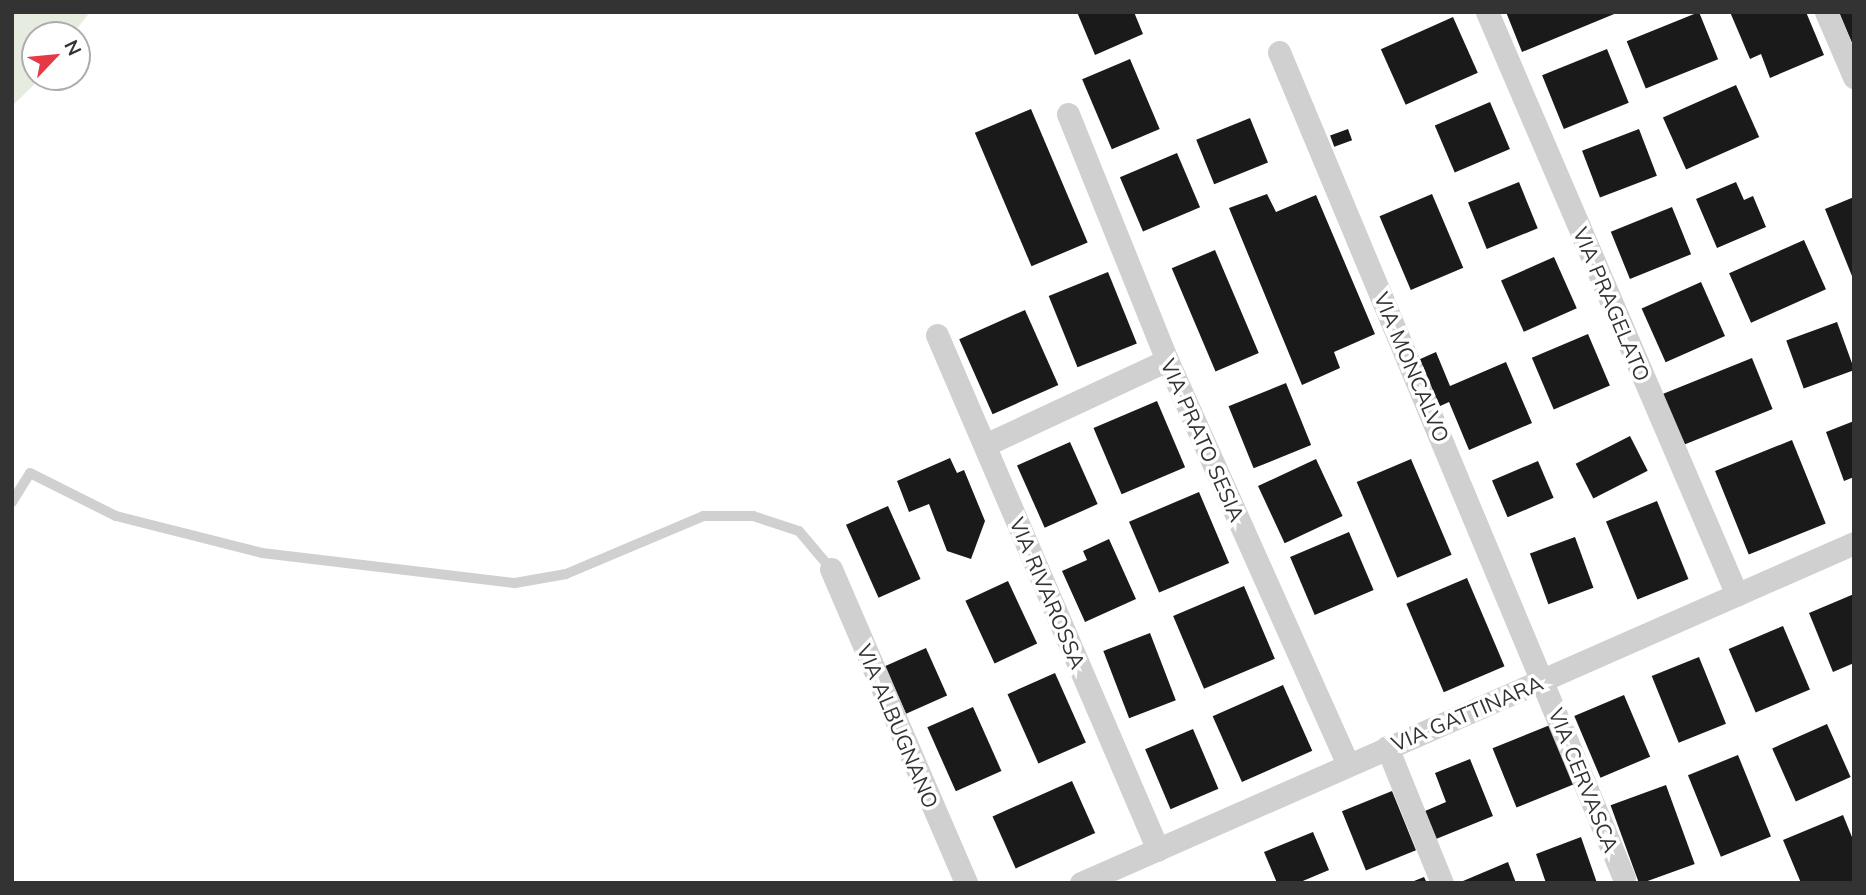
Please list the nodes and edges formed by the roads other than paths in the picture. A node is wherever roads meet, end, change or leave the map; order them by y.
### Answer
1 (1487, 12) edge
2 (1826, 12) edge
3 (1279, 52) dead end
4 (1854, 77) edge
5 (1068, 114) dead end
6 (937, 335) dead end
7 (1167, 360) junction
8 (985, 445) junction
9 (12, 502) edge
10 (1854, 543) edge
11 (831, 569) joint
12 (1737, 595) junction
13 (1544, 681) junction
14 (1387, 747) junction
15 (1347, 763) junction
16 (1158, 850) junction
17 (1624, 878) dead end
18 (1090, 881) edge
19 (966, 883) edge
20 (1442, 883) edge

1 - 12 street, VIA PRAGELATO
2 - 4 street
3 - 13 street, VIA MONCALVO
5 - 7 street, VIA PRATO SESIA
6 - 8 street, VIA RIVAROSSA
7 - 8 street
7 - 15 street, VIA PRATO SESIA
8 - 16 street, VIA RIVAROSSA
9 - 11 lane
10 - 12 street, VIA GATTINARA
11 - 19 street, VIA ALBUGNANO
12 - 13 street, VIA GATTINARA
13 - 14 street, VIA GATTINARA
13 - 17 street, VIA CERVASCA
14 - 15 street, VIA GATTINARA
14 - 20 street
15 - 16 street, VIA GATTINARA
16 - 18 street, VIA GATTINARA

